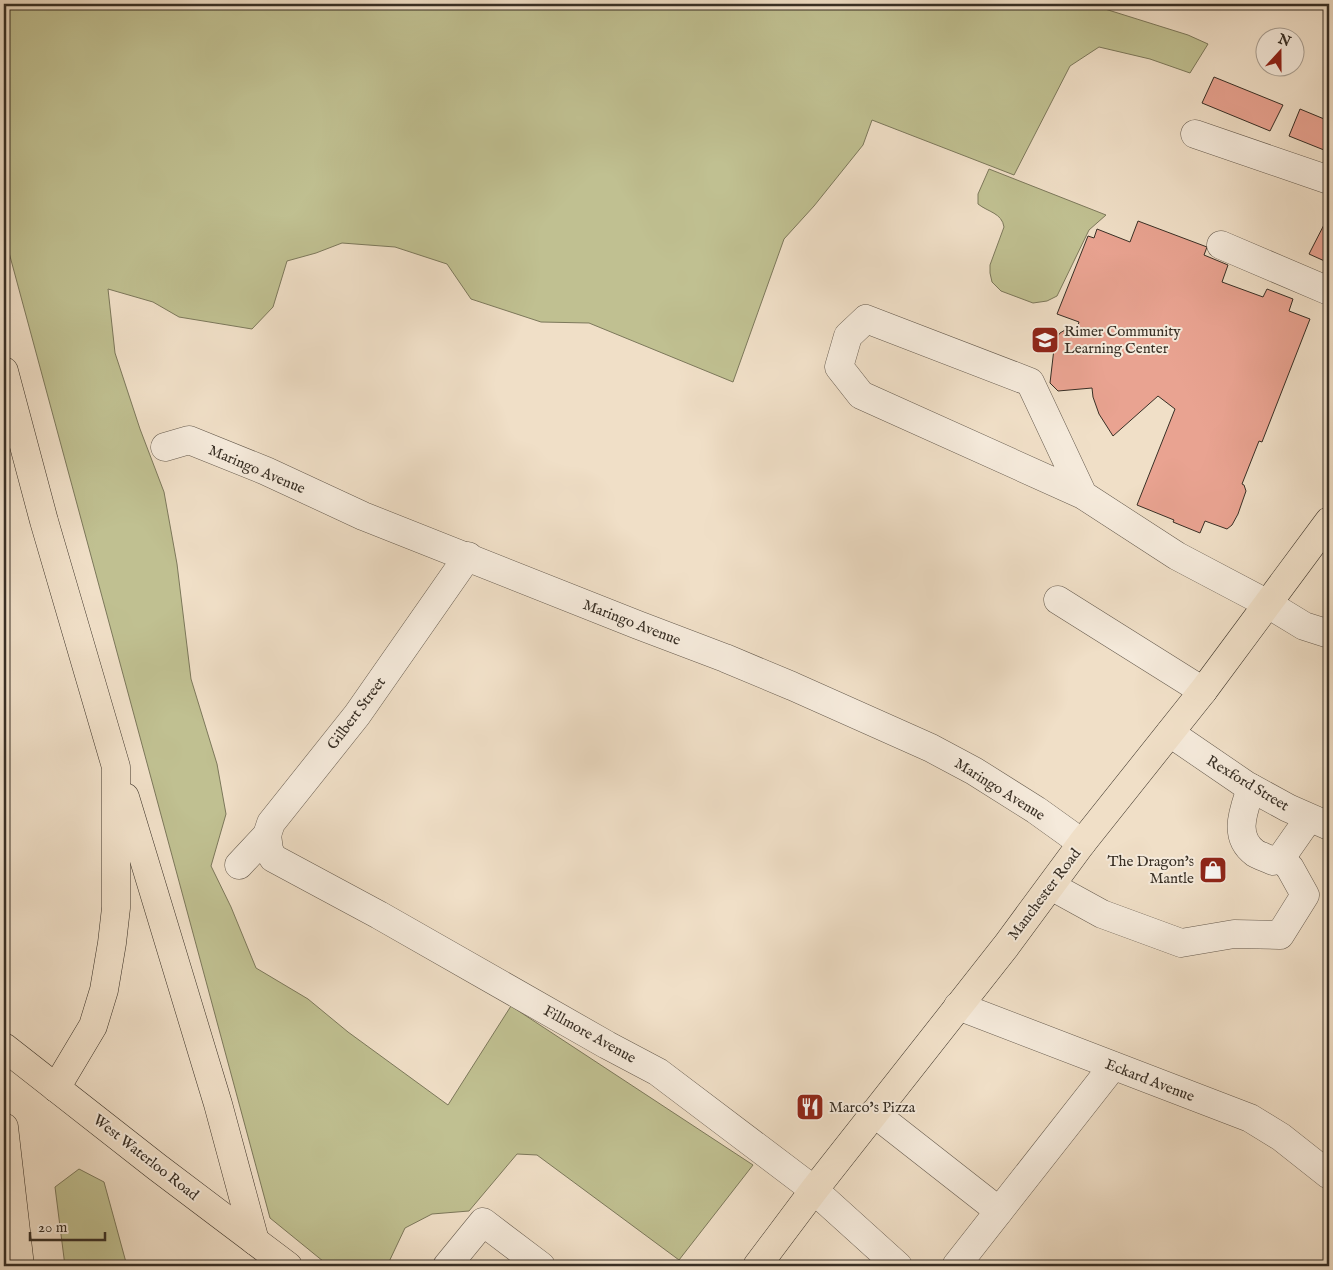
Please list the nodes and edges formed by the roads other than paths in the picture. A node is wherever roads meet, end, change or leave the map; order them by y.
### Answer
1 (1195, 134) dead end
2 (1329, 180) edge
3 (1221, 246) dead end
4 (1329, 291) edge
5 (4, 371) edge
6 (165, 447) dead end
7 (1083, 494) junction
8 (1329, 521) edge
9 (468, 556) junction
10 (1058, 600) dead end
11 (1268, 604) junction
12 (1329, 634) edge
13 (1203, 690) junction
14 (1170, 733) junction
15 (116, 767) junction
16 (1251, 788) junction
17 (1319, 822) edge
18 (267, 834) junction
19 (1082, 843) junction
20 (1281, 858) junction
21 (239, 865) dead end
22 (1051, 886) junction
23 (958, 1006) junction
24 (4, 1047) edge
25 (1113, 1066) junction
26 (56, 1088) junction
27 (874, 1113) junction
28 (5, 1140) edge
29 (1329, 1175) edge
30 (814, 1190) junction
31 (999, 1210) junction
32 (256, 1241) junction
33 (20, 1266) edge
34 (288, 1266) edge
35 (447, 1266) edge
36 (540, 1266) edge
37 (757, 1266) edge
38 (898, 1266) edge
39 (956, 1266) edge

1 - 2 street
3 - 4 street
5 - 15 main road
6 - 9 street, Maringo Avenue
7 - 7 street
7 - 11 street
8 - 11 main road, Manchester Road
9 - 18 street, Gilbert Street
9 - 19 street, Maringo Avenue
10 - 13 street
11 - 12 street
11 - 13 main road, Manchester Road
13 - 14 main road, Manchester Road
14 - 16 street, Rexford Street
14 - 19 main road, Manchester Road
15 - 26 main road
15 - 32 main road
16 - 17 street, Rexford Street
16 - 20 street
17 - 20 street
18 - 21 street, Gilbert Street
18 - 30 street, Fillmore Avenue
19 - 22 main road, Manchester Road
20 - 22 street
22 - 23 main road, Manchester Road
23 - 25 street, Eckard Avenue
23 - 27 main road, Manchester Road
24 - 26 main road, West Waterloo Road
25 - 29 street, Eckard Avenue
25 - 31 street
26 - 32 main road, West Waterloo Road
27 - 30 main road, Manchester Road
27 - 31 street
28 - 33 main road
30 - 37 main road, Manchester Road
30 - 38 street, Fillmore Avenue
31 - 39 street
32 - 34 main road, West Waterloo Road
35 - 36 street

